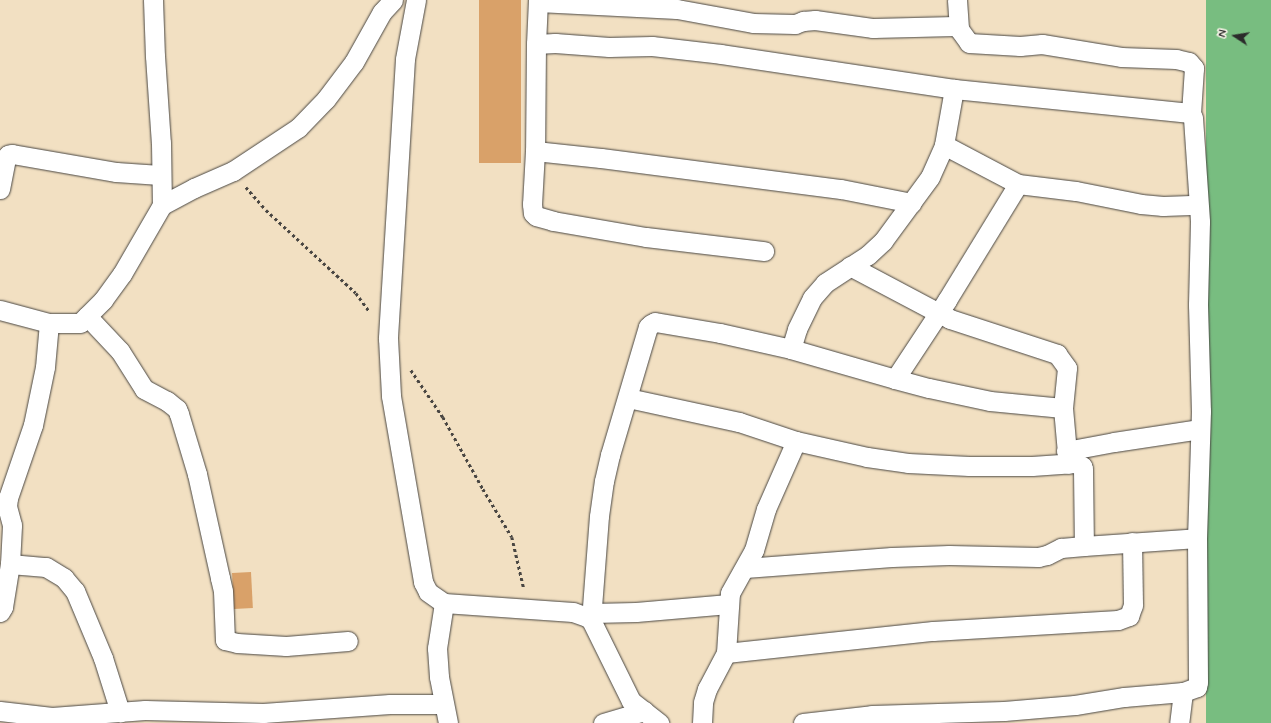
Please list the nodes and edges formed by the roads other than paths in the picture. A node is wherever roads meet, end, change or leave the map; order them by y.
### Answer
1 (153, 0) edge
2 (392, 0) edge
3 (416, 0) edge
4 (957, 0) edge
5 (538, 1) edge
6 (960, 29) junction
7 (536, 44) junction
8 (954, 89) junction
9 (1191, 113) junction
10 (944, 145) junction
11 (535, 151) junction
12 (160, 175) junction
13 (1018, 184) junction
14 (0, 189) edge
15 (912, 203) junction
16 (1198, 204) junction
17 (162, 205) junction
18 (764, 251) dead end
19 (850, 266) junction
20 (0, 310) edge
21 (938, 312) junction
22 (86, 316) junction
23 (49, 323) junction
24 (791, 349) junction
25 (895, 378) junction
26 (628, 398) junction
27 (1063, 408) junction
28 (1200, 429) junction
29 (796, 441) junction
30 (1067, 457) junction
31 (4, 506) edge
32 (1197, 538) junction
33 (1132, 542) junction
34 (1084, 546) junction
35 (10, 564) junction
36 (745, 568) junction
37 (444, 603) junction
38 (729, 604) junction
39 (0, 612) edge
40 (591, 617) junction
41 (348, 641) dead end
42 (726, 653) junction
43 (1183, 692) junction
44 (443, 704) junction
45 (0, 711) edge
46 (644, 711) junction
47 (120, 712) junction
48 (448, 723) edge
49 (603, 723) edge
50 (659, 723) edge
51 (702, 723) edge
52 (803, 723) edge
53 (1179, 723) edge

1 - 12 street
2 - 17 street
3 - 37 street
4 - 6 street
5 - 6 street
5 - 7 street
6 - 9 street
7 - 8 street
7 - 11 street
8 - 9 street
8 - 10 street
9 - 16 street
10 - 13 street
10 - 15 street
11 - 15 street
11 - 18 street
12 - 14 street
12 - 17 street
13 - 16 street
13 - 21 street
15 - 19 street
16 - 28 street
17 - 22 street
19 - 21 street
19 - 24 street
20 - 23 street
21 - 25 street
21 - 27 street
22 - 23 street
22 - 41 street
23 - 31 street
24 - 25 street
24 - 26 street
25 - 27 street
26 - 29 street
26 - 40 street
27 - 30 street
28 - 30 street
28 - 32 street
29 - 30 street
29 - 36 street
30 - 34 street
31 - 35 street
32 - 33 street
32 - 43 street
33 - 34 street
33 - 42 street
34 - 36 street
35 - 39 street
35 - 47 street
36 - 38 street
37 - 40 street
37 - 44 street
38 - 40 street
38 - 42 street
40 - 46 street
42 - 51 street
43 - 52 street
43 - 53 street
44 - 47 street
44 - 48 street
45 - 47 street
46 - 49 street
46 - 50 street

